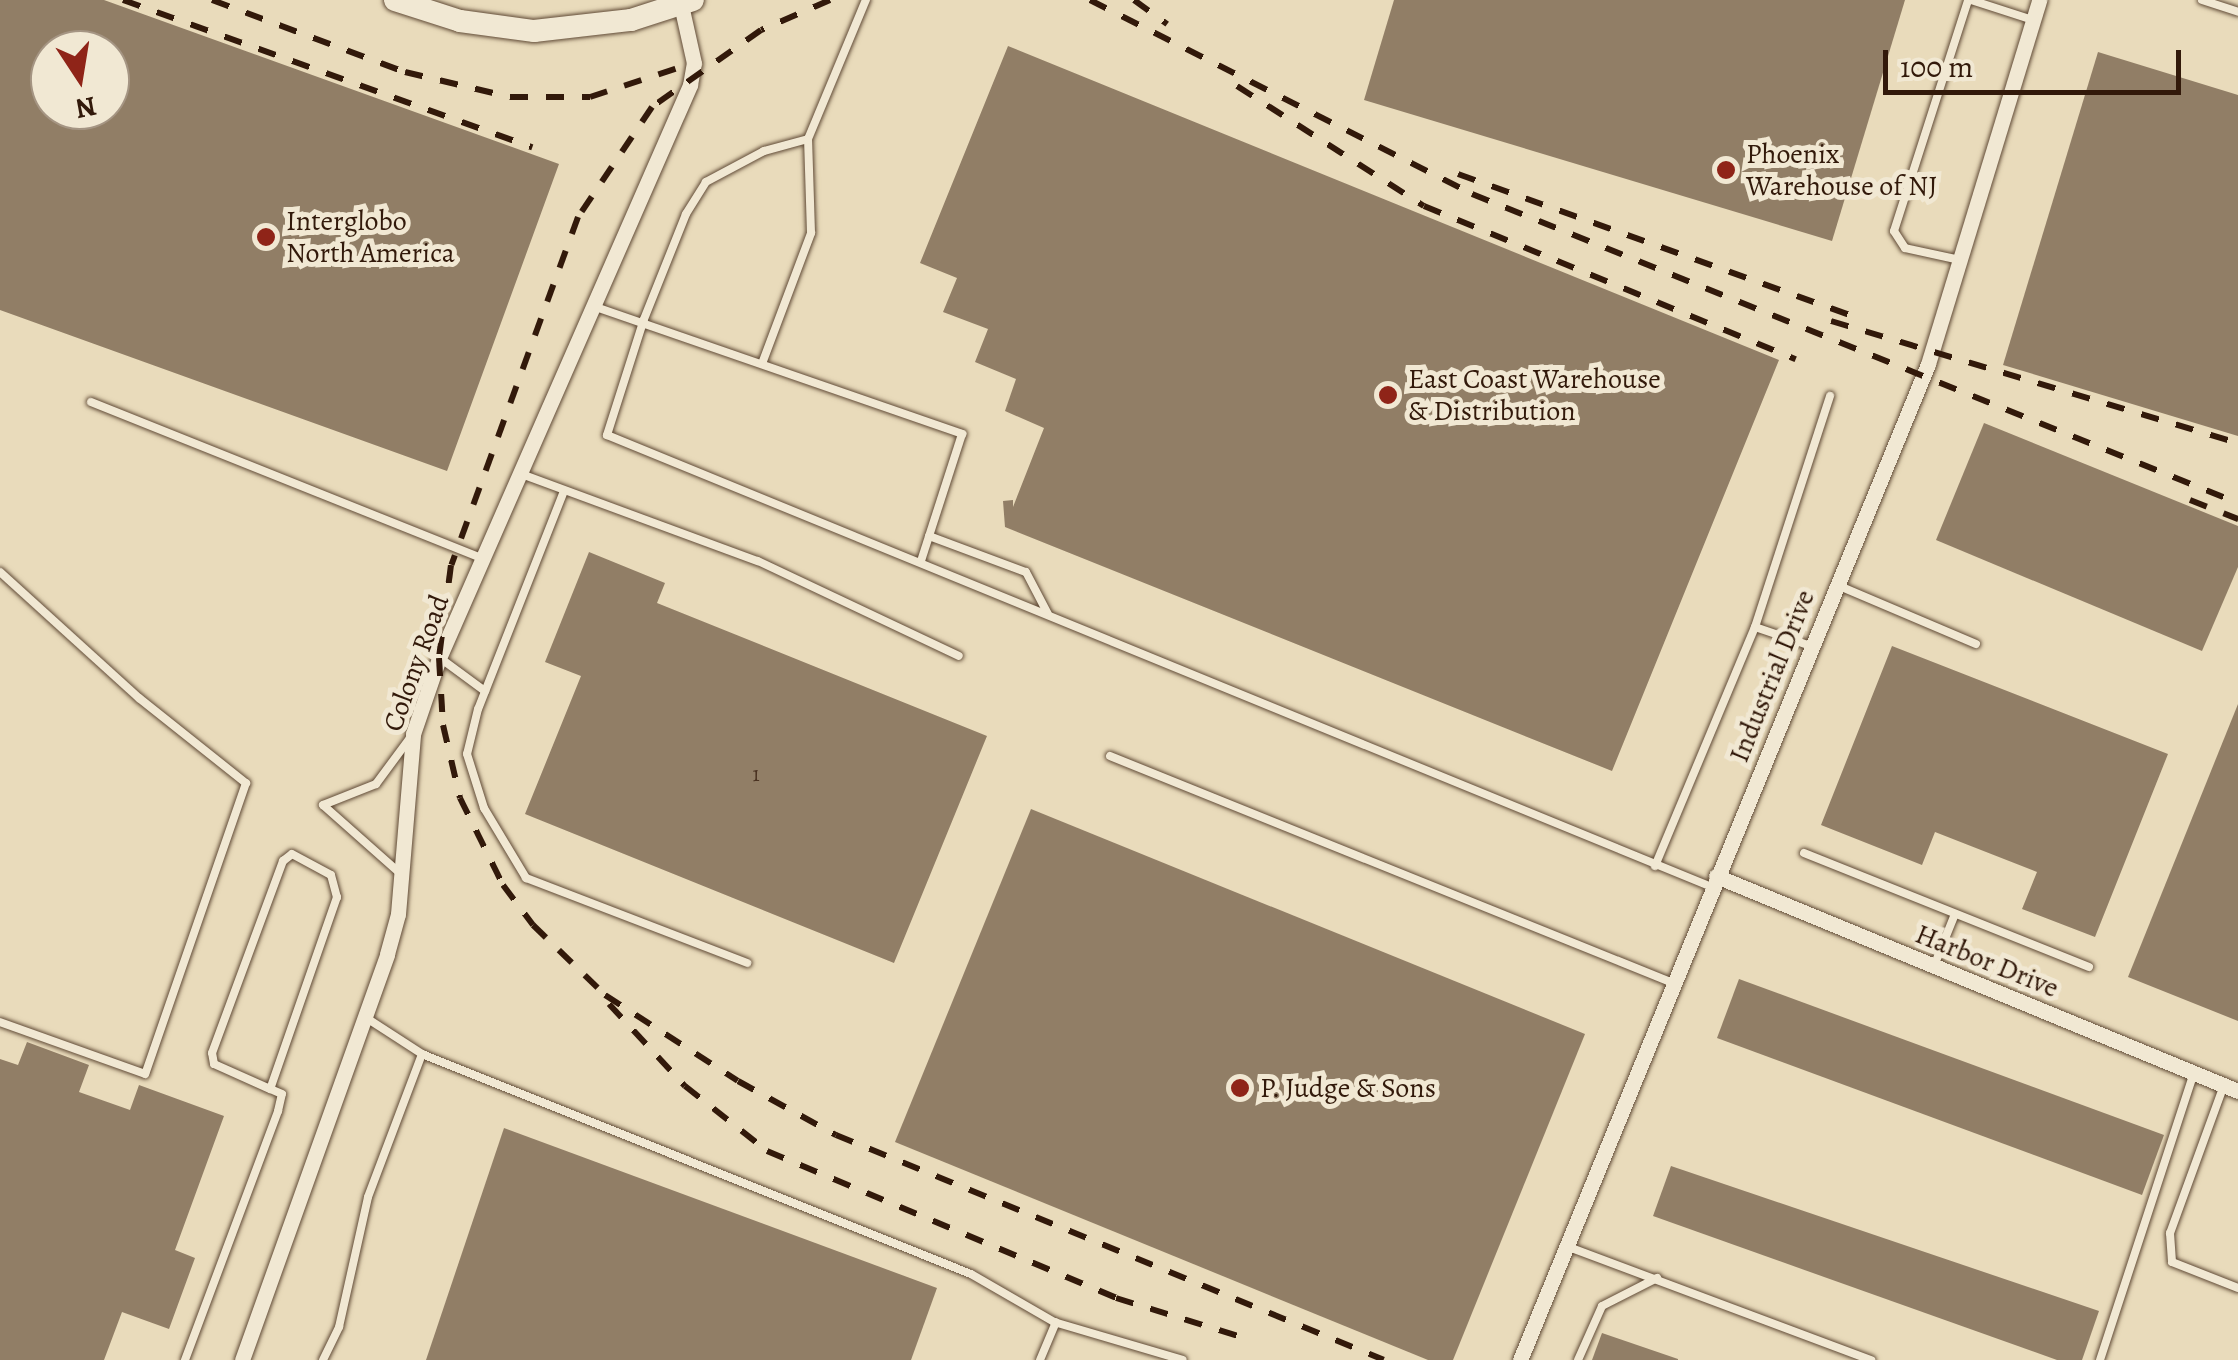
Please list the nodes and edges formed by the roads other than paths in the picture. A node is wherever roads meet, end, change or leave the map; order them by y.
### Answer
1 (394, 0) edge
2 (866, 0) edge
3 (1969, 0) edge
4 (2039, 0) edge
5 (2202, 0) edge
6 (687, 2) edge
7 (2238, 12) edge
8 (2033, 20) junction
9 (808, 140) junction
10 (1960, 260) junction
11 (593, 306) junction
12 (644, 319) junction
13 (762, 361) junction
14 (1830, 396) dead end
15 (91, 402) dead end
16 (520, 473) junction
17 (564, 491) junction
18 (929, 536) junction
19 (482, 558) junction
20 (921, 561) junction
21 (0, 572) edge
22 (1836, 586) junction
23 (1048, 614) junction
24 (1755, 627) junction
25 (1976, 644) dead end
26 (1811, 646) junction
27 (959, 656) dead end
28 (439, 658) junction
29 (485, 691) junction
30 (413, 734) junction
31 (1110, 756) dead end
32 (1804, 853) dead end
33 (1654, 866) junction
34 (401, 874) junction
35 (1714, 882) junction
36 (1956, 914) junction
37 (747, 963) dead end
38 (1934, 966) junction
39 (2089, 967) dead end
40 (1673, 983) junction
41 (365, 1017) junction
42 (0, 1022) edge
43 (422, 1054) junction
44 (2194, 1073) junction
45 (2231, 1088) edge
46 (270, 1089) junction
47 (1566, 1246) junction
48 (1657, 1278) junction
49 (2238, 1288) edge
50 (1056, 1322) junction
51 (185, 1360) edge
52 (242, 1360) edge
53 (323, 1360) edge
54 (1040, 1360) edge
55 (1183, 1360) edge
56 (1520, 1360) edge
57 (1578, 1360) edge
58 (1871, 1360) edge
59 (2100, 1360) edge

1 - 6 street
2 - 9 lane
3 - 8 lane
3 - 10 lane
4 - 8 street, Industrial Drive
5 - 7 lane
6 - 11 street, Colony Road
8 - 10 street, Industrial Drive
9 - 12 lane
9 - 13 lane
10 - 22 street, Industrial Drive
11 - 12 lane
11 - 16 street, Colony Road
12 - 13 lane
12 - 20 lane
13 - 18 lane
14 - 24 lane
15 - 19 lane
16 - 17 lane
16 - 19 street, Colony Road
17 - 27 lane
17 - 29 lane
18 - 20 lane
18 - 23 lane
19 - 28 street, Colony Road
20 - 23 lane
21 - 42 lane
22 - 25 lane
22 - 26 street, Industrial Drive
23 - 33 lane
24 - 26 lane
24 - 33 lane
26 - 35 street, Industrial Drive
28 - 29 lane
28 - 30 street, Colony Road
29 - 37 lane
30 - 34 street, Colony Road
30 - 34 lane
31 - 40 lane
32 - 36 lane
33 - 35 lane
34 - 41 street, Colony Road
35 - 38 street, Harbor Drive
35 - 40 street, Industrial Drive
36 - 38 lane
36 - 39 lane
38 - 44 street, Harbor Drive
40 - 47 street, Industrial Drive
41 - 43 lane
41 - 52 street, Colony Road
43 - 50 lane
43 - 53 lane
44 - 45 street, Harbor Drive
44 - 59 lane
45 - 49 lane
46 - 46 lane
46 - 51 lane
47 - 48 lane
47 - 56 street, Industrial Drive
48 - 57 lane
48 - 58 lane
50 - 54 lane
50 - 55 lane

